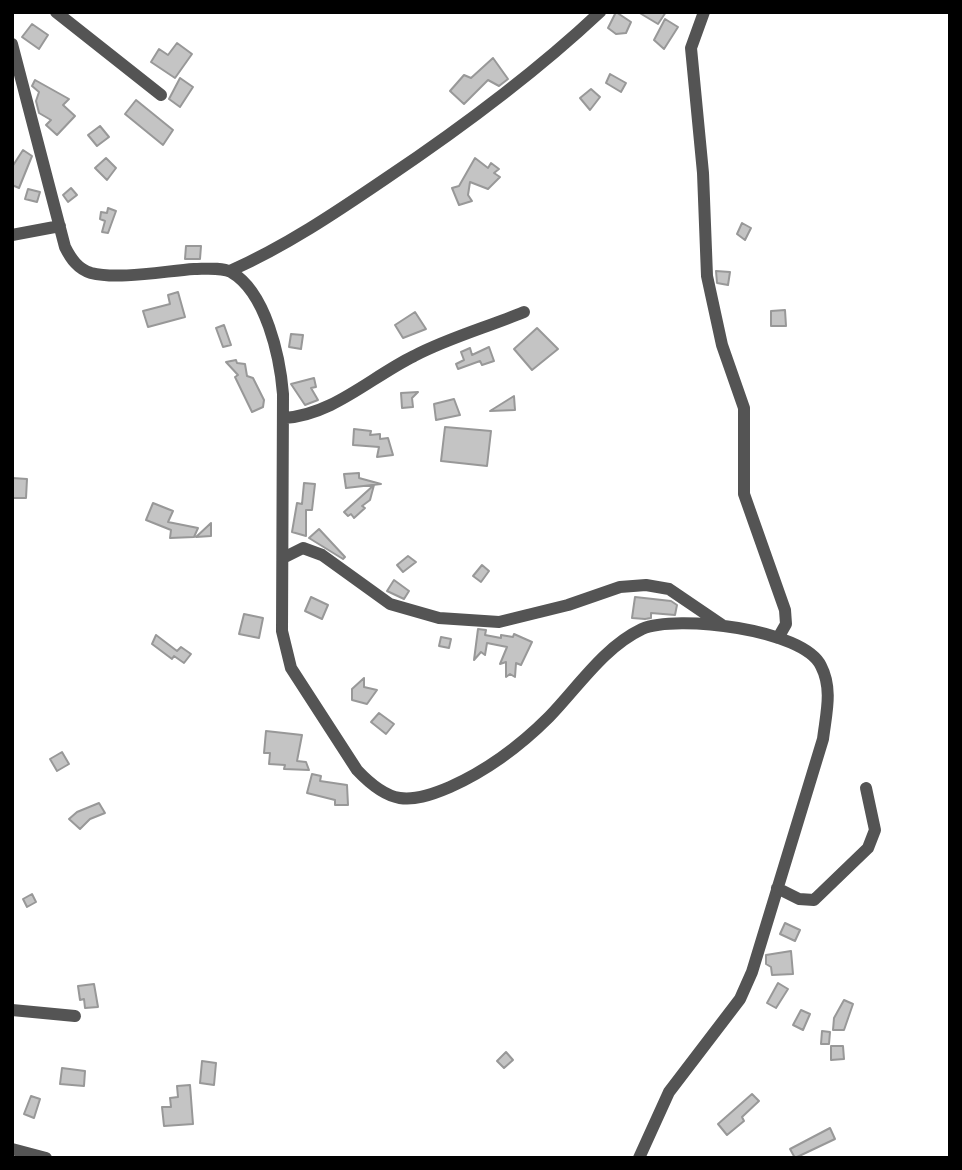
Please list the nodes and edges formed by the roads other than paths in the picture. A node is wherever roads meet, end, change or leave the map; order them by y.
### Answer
1 (56, 12) edge
2 (600, 12) edge
3 (704, 12) edge
4 (12, 44) edge
5 (161, 95) dead end
6 (60, 226) junction
7 (12, 235) edge
8 (230, 271) junction
9 (524, 313) dead end
10 (284, 418) junction
11 (283, 558) junction
12 (725, 628) junction
13 (778, 638) junction
14 (866, 788) dead end
15 (778, 888) junction
16 (12, 1010) edge
17 (75, 1016) dead end
18 (12, 1149) edge
19 (46, 1158) edge
20 (639, 1158) edge

1 - 5 street
2 - 8 street
3 - 13 street
4 - 6 street
6 - 7 street
6 - 8 street
8 - 10 street
9 - 10 street
10 - 11 street
11 - 12 street
11 - 12 street
12 - 13 street
13 - 15 street
14 - 15 street
15 - 20 street
16 - 17 street
18 - 19 street

